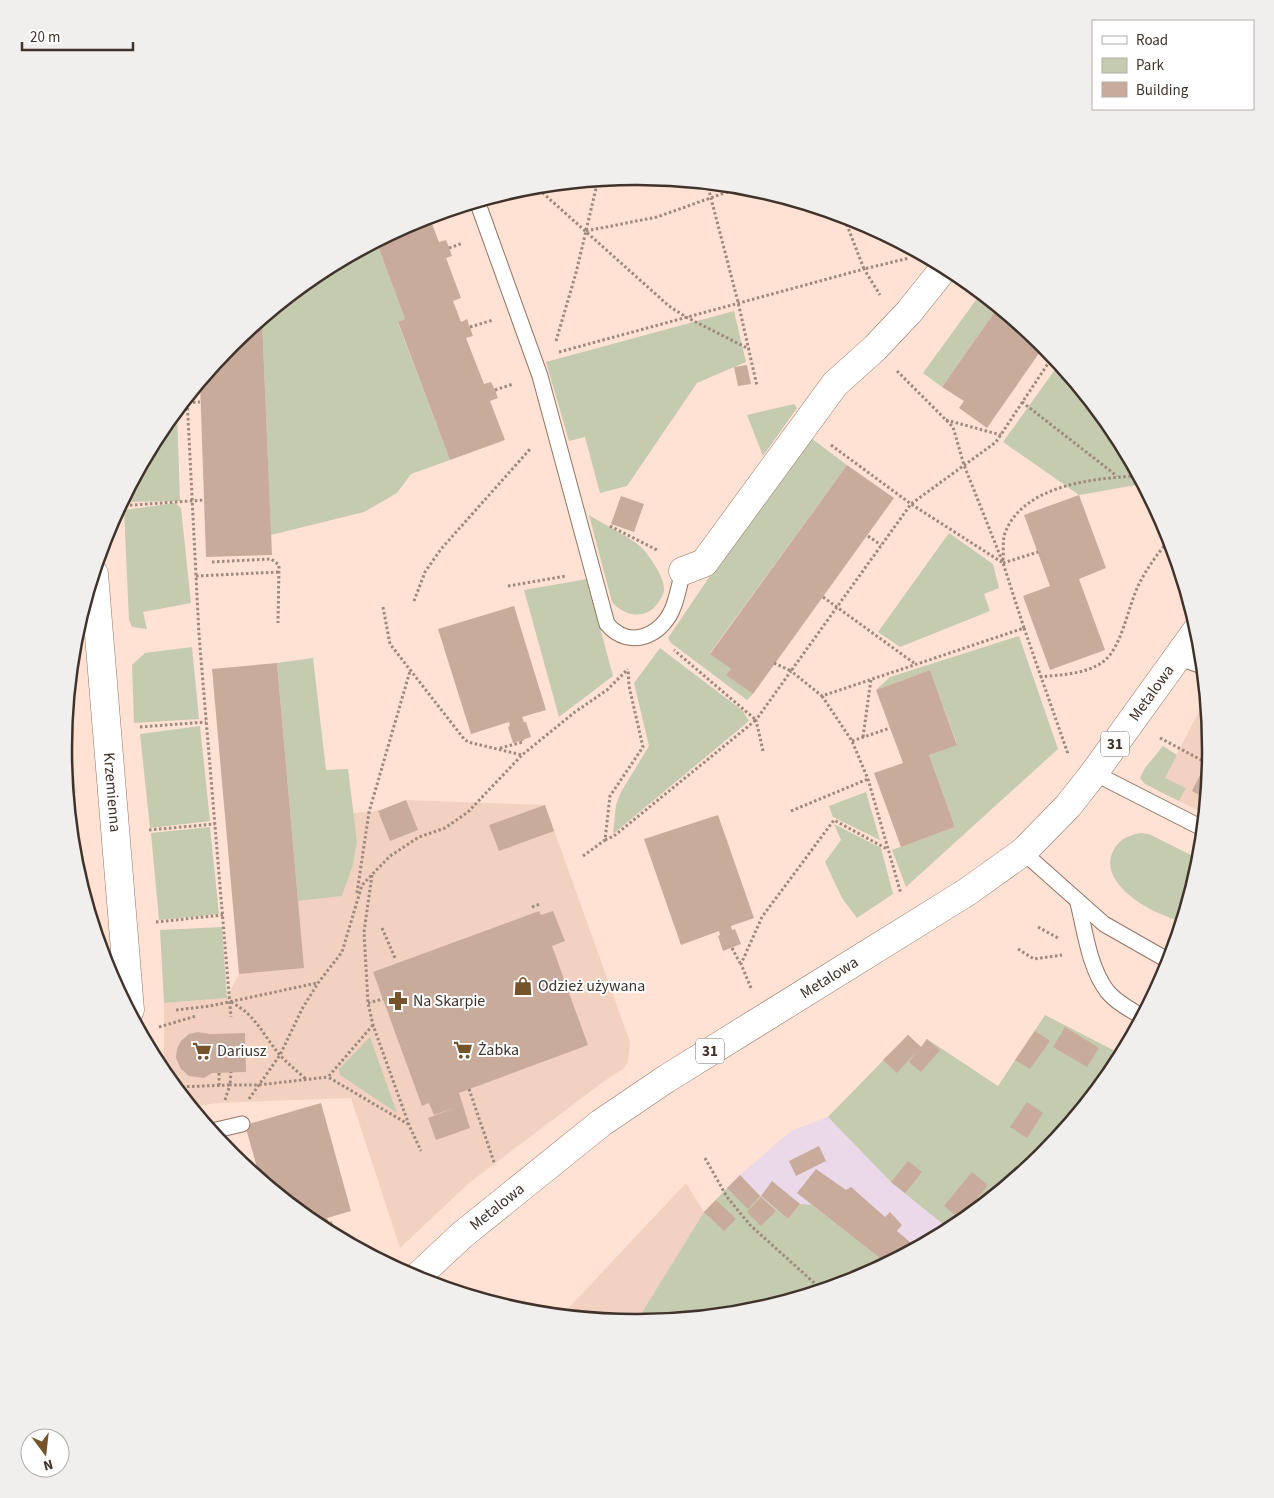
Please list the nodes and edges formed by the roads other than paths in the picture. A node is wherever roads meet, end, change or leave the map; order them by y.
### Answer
1 (479, 207) edge
2 (940, 273) edge
3 (683, 571) joint
4 (89, 614) edge
5 (1190, 661) edge
6 (1094, 773) junction
7 (1197, 825) edge
8 (1023, 852) junction
9 (1078, 903) junction
10 (1152, 952) junction
11 (1163, 956) edge
12 (1162, 958) edge
13 (128, 993) edge
14 (1136, 1013) edge
15 (242, 1124) dead end
16 (220, 1129) edge
17 (423, 1272) edge

1 - 3 lane
2 - 3 main road
4 - 13 main road, Krzemienna
5 - 6 main road, Metalowa / 31
6 - 7 lane
6 - 8 main road, Metalowa / 31
8 - 9 lane
8 - 17 main road, Metalowa / 31
9 - 10 lane
9 - 14 lane
10 - 11 lane
10 - 12 lane
15 - 16 lane

